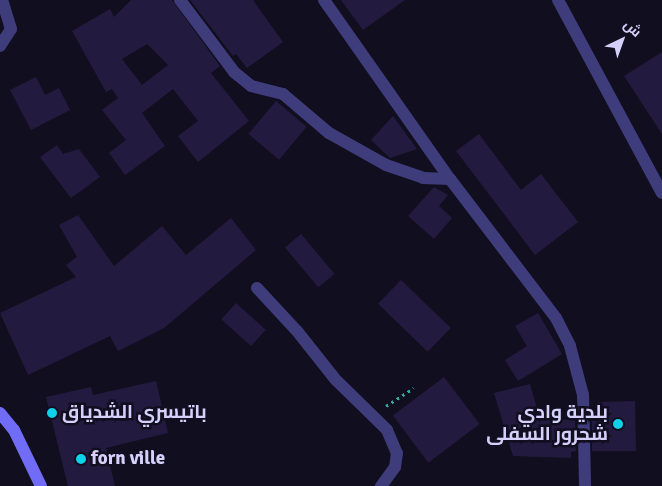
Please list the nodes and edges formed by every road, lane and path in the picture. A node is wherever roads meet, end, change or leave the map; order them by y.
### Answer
1 (2, 0) edge
2 (180, 0) edge
3 (324, 0) edge
4 (558, 0) edge
5 (0, 46) edge
6 (450, 180) junction
7 (662, 193) edge
8 (257, 288) dead end
9 (414, 388) dead end
10 (0, 412) edge
11 (371, 416) junction
12 (41, 486) edge
13 (381, 486) edge
14 (585, 486) edge

1 - 5 street
2 - 6 street
3 - 6 street
4 - 7 street
6 - 14 street
8 - 11 street
9 - 11 path
10 - 12 main road
11 - 13 street

